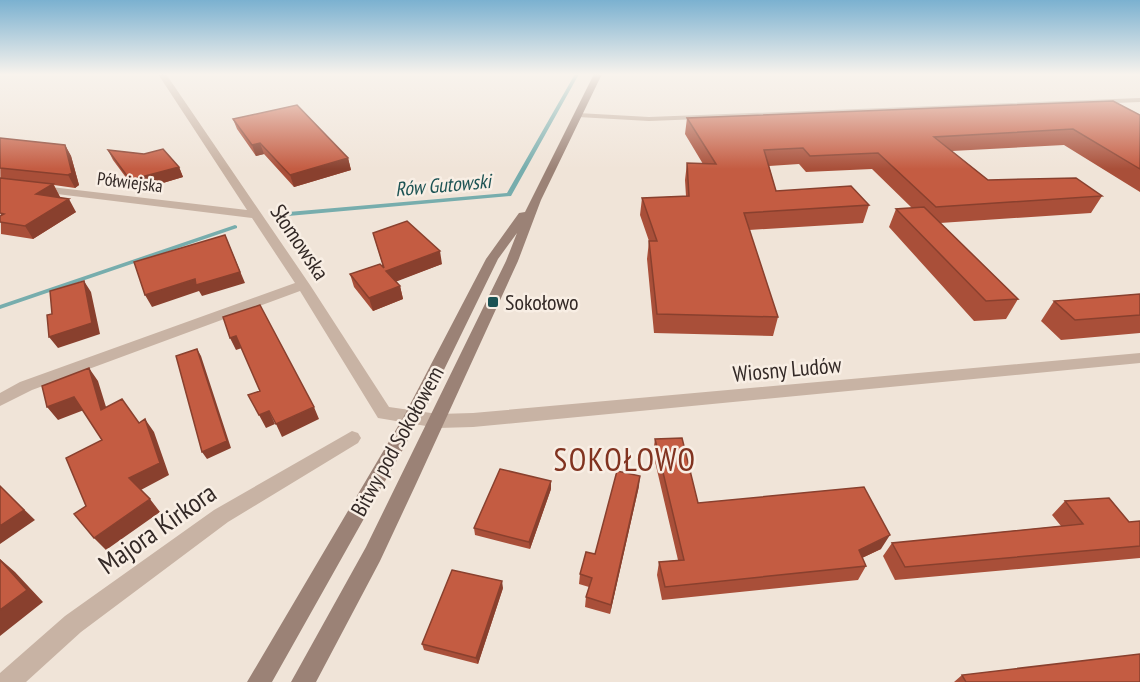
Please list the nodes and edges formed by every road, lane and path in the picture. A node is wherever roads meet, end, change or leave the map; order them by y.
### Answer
1 (183, 106) edge
2 (582, 106) edge
3 (990, 106) edge
4 (578, 115) junction
5 (0, 183) edge
6 (535, 200) junction
7 (256, 215) junction
8 (303, 285) junction
9 (1140, 358) edge
10 (0, 400) edge
11 (411, 419) junction
12 (438, 421) junction
13 (352, 438) dead end
14 (8, 682) edge
15 (259, 682) edge
16 (303, 682) edge

1 - 7 street, Słomowska
2 - 4 street, Bitwy pod Sokołowem
3 - 4 lane
4 - 6 street, Bitwy pod Sokołowem
5 - 7 street, Półwiejska
6 - 11 street, Bitwy pod Sokołowem
6 - 12 street, Bitwy pod Sokołowem
7 - 8 street, Słomowska
8 - 10 street
8 - 11 street, Słomowska
9 - 12 street, Wiosny Ludów
11 - 12 street, Słomowska
11 - 15 street, Bitwy pod Sokołowem
12 - 16 street, Bitwy pod Sokołowem
13 - 14 street, Majora Kirkora

